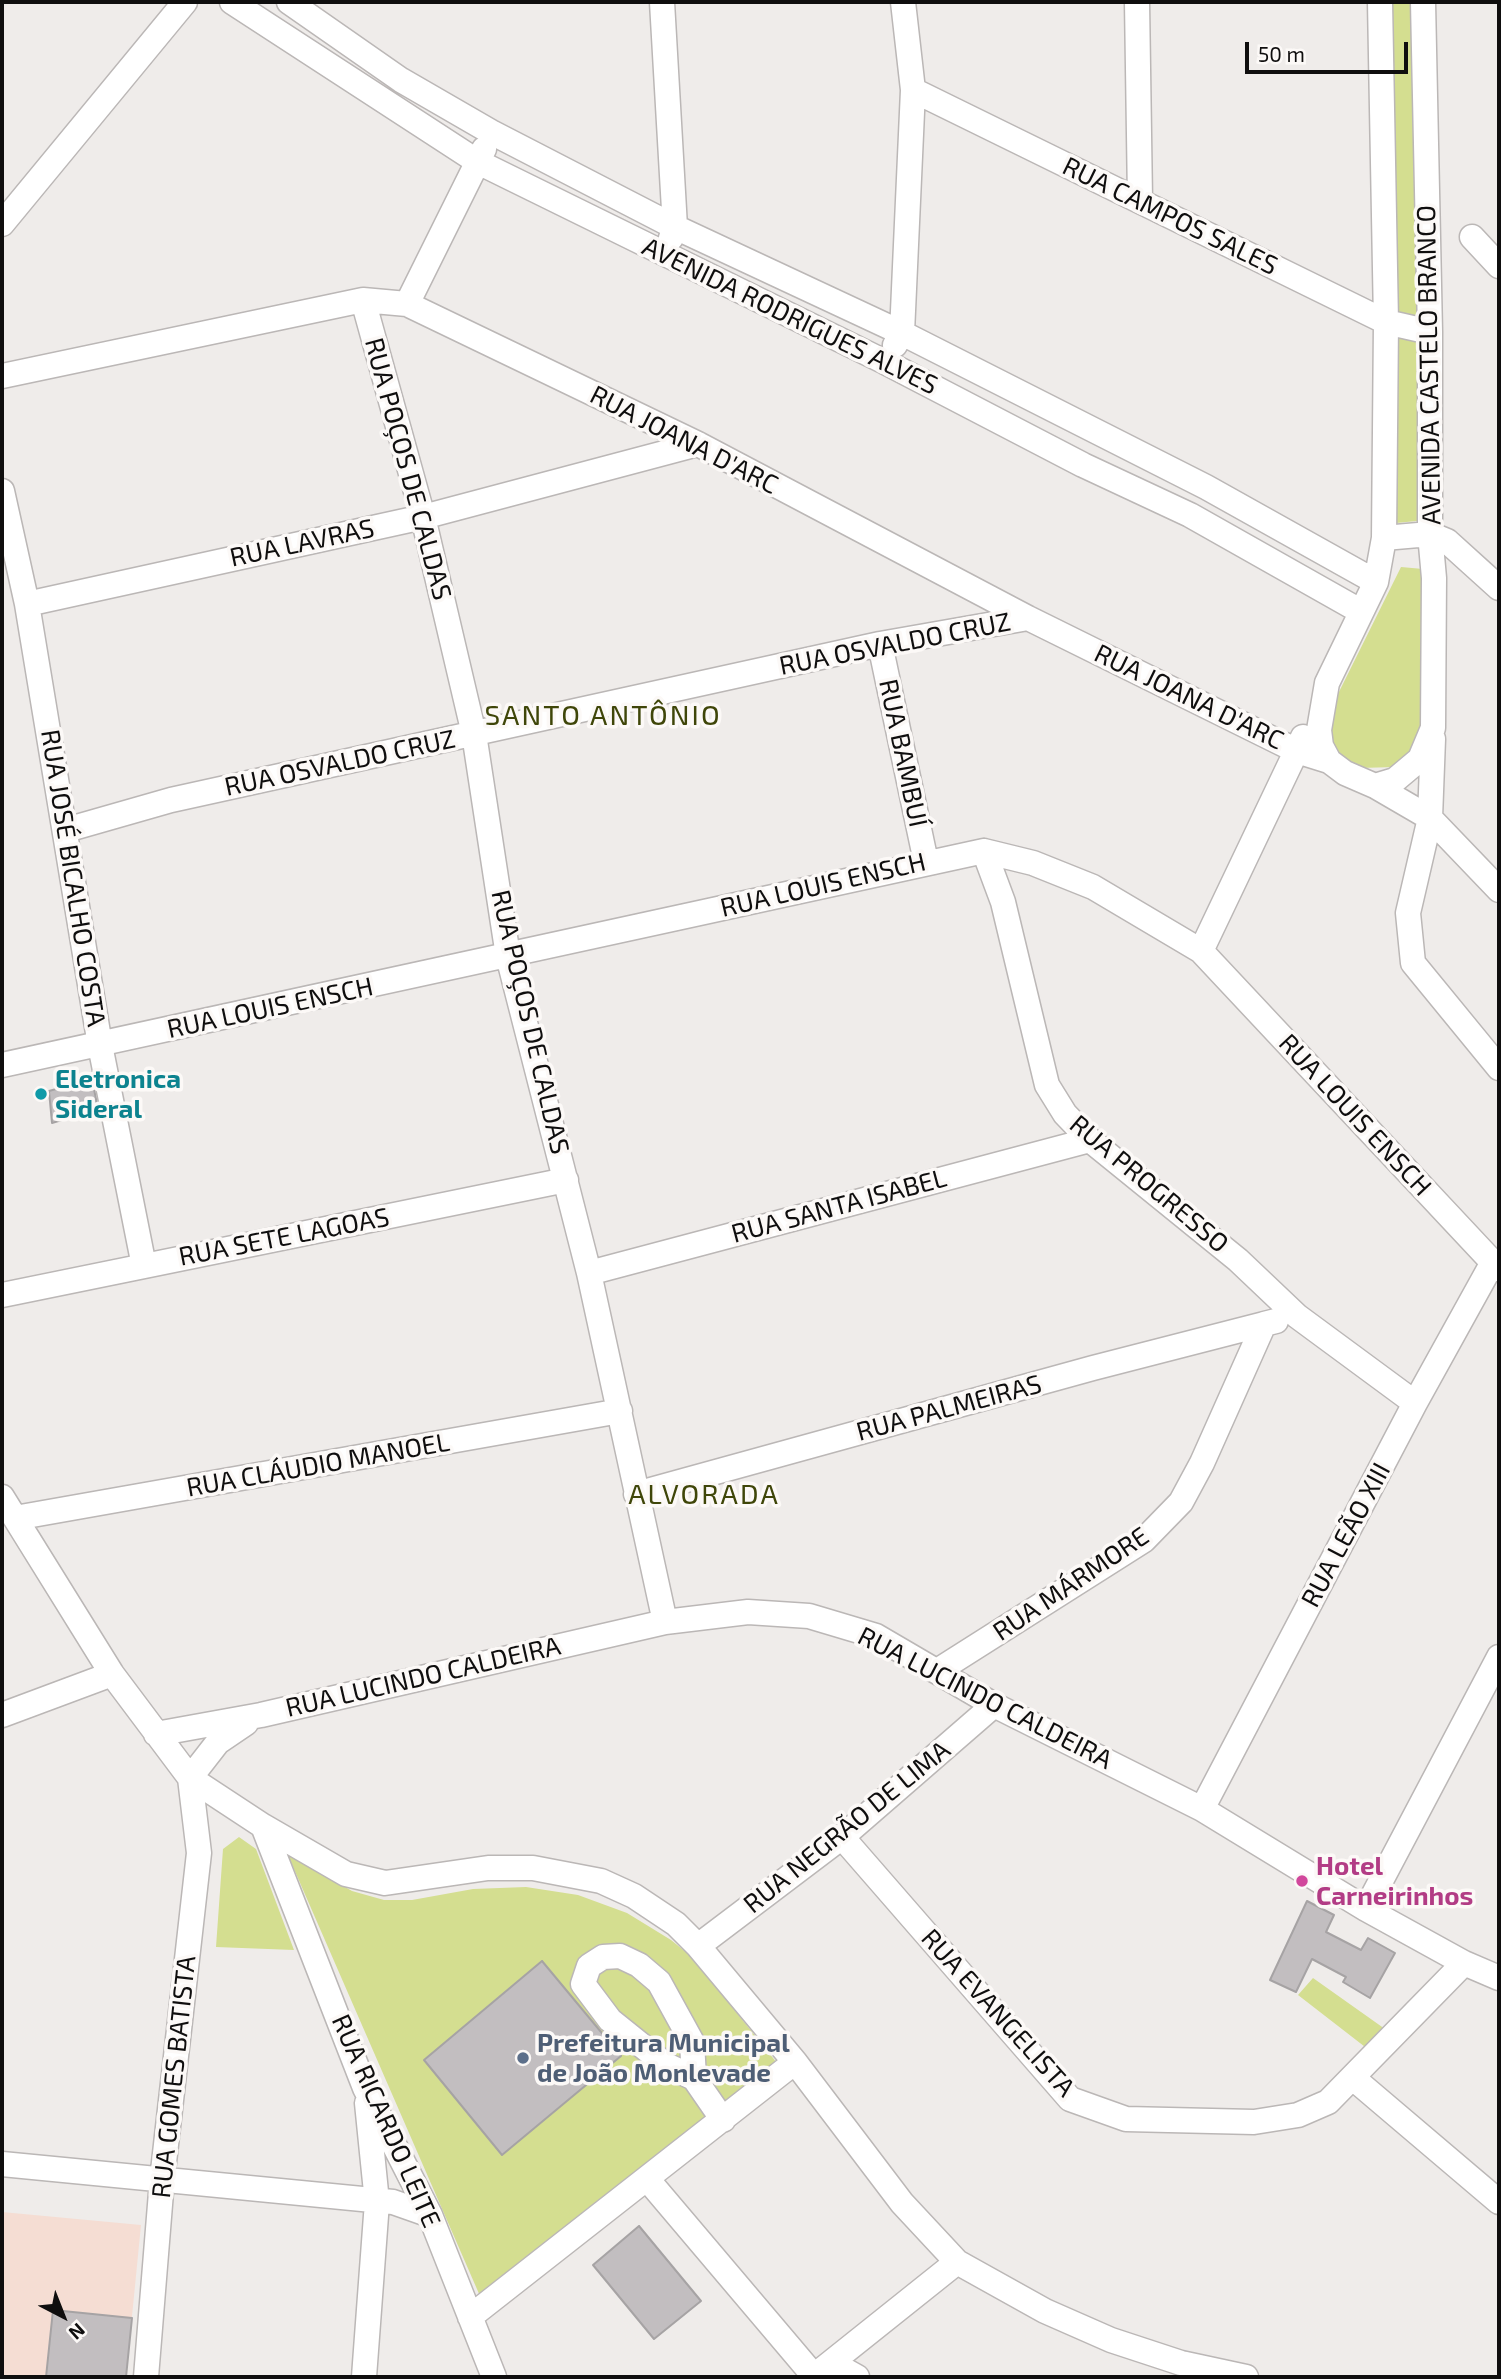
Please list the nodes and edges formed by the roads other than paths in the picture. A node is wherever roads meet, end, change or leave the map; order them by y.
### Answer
1 (186, 2) edge
2 (232, 2) edge
3 (289, 2) edge
4 (662, 2) edge
5 (904, 2) edge
6 (1137, 2) edge
7 (1380, 2) edge
8 (1423, 2) edge
9 (914, 90) junction
10 (491, 132) junction
11 (478, 162) junction
12 (1140, 200) junction
13 (2, 224) edge
14 (675, 227) junction
15 (1472, 237) dead end
16 (664, 254) junction
17 (1499, 266) edge
18 (363, 300) junction
19 (407, 304) junction
20 (1386, 322) junction
21 (1430, 332) junction
22 (902, 333) junction
23 (885, 362) junction
24 (2, 376) edge
25 (698, 444) junction
26 (1206, 487) junction
27 (2, 491) edge
28 (1190, 515) junction
29 (423, 517) junction
30 (1430, 534) junction
31 (1384, 538) junction
32 (1376, 582) junction
33 (1499, 588) edge
34 (27, 604) junction
35 (1360, 611) junction
36 (1028, 618) junction
37 (880, 644) junction
38 (1327, 683) junction
39 (1433, 728) junction
40 (474, 734) junction
41 (1297, 751) junction
42 (1329, 761) junction
43 (1375, 786) junction
44 (1430, 818) junction
45 (66, 830) junction
46 (984, 851) junction
47 (926, 862) junction
48 (1499, 890) edge
49 (1201, 951) junction
50 (508, 956) junction
51 (100, 1045) junction
52 (2, 1065) edge
53 (1499, 1068) edge
54 (1090, 1140) junction
55 (566, 1180) junction
56 (144, 1266) junction
57 (1496, 1266) edge
58 (589, 1273) junction
59 (2, 1295) edge
60 (1297, 1316) junction
61 (1264, 1324) junction
62 (1415, 1403) junction
63 (620, 1411) junction
64 (636, 1494) junction
65 (2, 1497) edge
66 (16, 1518) junction
67 (665, 1622) junction
68 (1499, 1657) edge
69 (939, 1670) junction
70 (111, 1674) junction
71 (994, 1705) junction
72 (2, 1715) edge
73 (261, 1715) junction
74 (156, 1734) junction
75 (190, 1778) junction
76 (1202, 1809) junction
77 (263, 1826) junction
78 (842, 1837) junction
79 (1366, 1909) junction
80 (698, 1946) junction
81 (1464, 1963) junction
82 (1499, 1978) edge
83 (795, 2062) junction
84 (694, 2078) junction
85 (1353, 2078) junction
86 (365, 2088) junction
87 (723, 2120) junction
88 (2, 2164) edge
89 (162, 2180) junction
90 (648, 2180) junction
91 (377, 2202) junction
92 (1499, 2202) edge
93 (430, 2215) junction
94 (957, 2262) junction
95 (470, 2318) junction
96 (819, 2372) edge
97 (146, 2377) edge
98 (364, 2377) edge
99 (494, 2377) edge
100 (857, 2377) edge
101 (1246, 2377) edge

1 - 13 street
2 - 11 street, AVENIDA RODRIGUES ALVES
3 - 10 street, AVENIDA RODRIGUES ALVES
4 - 14 street
5 - 9 street
6 - 12 street
7 - 20 street, AVENIDA CASTELO BRANCO
8 - 21 street, AVENIDA CASTELO BRANCO
9 - 12 street, RUA CAMPOS SALES
9 - 22 street
10 - 11 street
10 - 14 street, AVENIDA RODRIGUES ALVES
11 - 16 street, AVENIDA RODRIGUES ALVES
11 - 19 street
12 - 20 street, RUA CAMPOS SALES
14 - 16 street
14 - 22 street, AVENIDA RODRIGUES ALVES
15 - 17 street
16 - 23 street, AVENIDA RODRIGUES ALVES
18 - 19 street, RUA JOANA D'ARC
18 - 24 street, RUA JOANA D'ARC
18 - 29 street, RUA POÇOS DE CALDAS
19 - 25 street, RUA JOANA D'ARC
20 - 21 street, RUA CAMPOS SALES
20 - 31 street, AVENIDA CASTELO BRANCO
21 - 30 street, AVENIDA CASTELO BRANCO
22 - 23 street
22 - 26 street, AVENIDA RODRIGUES ALVES
23 - 28 street, AVENIDA RODRIGUES ALVES
25 - 29 street, RUA LAVRAS
25 - 36 street, RUA JOANA D'ARC
26 - 28 street
26 - 32 street, AVENIDA RODRIGUES ALVES
27 - 34 street, RUA JOSÉ BICALHO COSTA
28 - 35 street, AVENIDA RODRIGUES ALVES
29 - 34 street, RUA LAVRAS
29 - 40 street, RUA POÇOS DE CALDAS
30 - 31 street
30 - 33 street
30 - 39 street, AVENIDA CASTELO BRANCO
31 - 32 street, AVENIDA CASTELO BRANCO
32 - 35 street, AVENIDA CASTELO BRANCO
34 - 45 street, RUA JOSÉ BICALHO COSTA
35 - 38 street, AVENIDA CASTELO BRANCO
36 - 37 street, RUA OSVALDO CRUZ
36 - 41 street, RUA JOANA D'ARC
37 - 40 street, RUA OSVALDO CRUZ
37 - 47 street, RUA BAMBUÍ
38 - 41 street, AVENIDA CASTELO BRANCO
38 - 42 street, AVENIDA CASTELO BRANCO
39 - 43 street, AVENIDA CASTELO BRANCO
39 - 44 street, AVENIDA CASTELO BRANCO
40 - 45 street, RUA OSVALDO CRUZ
40 - 50 street, RUA POÇOS DE CALDAS
41 - 42 street, RUA JOANA D'ARC
41 - 49 street, AVENIDA CASTELO BRANCO
42 - 43 street
43 - 44 street
44 - 48 street
44 - 53 street, AVENIDA CASTELO BRANCO
45 - 51 street, RUA JOSÉ BICALHO COSTA
46 - 47 street, RUA LOUIS ENSCH
46 - 49 street, RUA LOUIS ENSCH
46 - 54 street, RUA PROGRESSO
47 - 50 street, RUA LOUIS ENSCH
49 - 57 street, RUA LOUIS ENSCH
50 - 51 street, RUA LOUIS ENSCH
50 - 55 street, RUA POÇOS DE CALDAS
51 - 52 street, RUA LOUIS ENSCH
51 - 56 street, RUA JOSÉ BICALHO COSTA
54 - 58 street, RUA SANTA ISABEL
54 - 60 street, RUA PROGRESSO
55 - 56 street, RUA SETE LAGOAS
55 - 58 street, RUA POÇOS DE CALDAS
56 - 59 street, RUA SETE LAGOAS
57 - 62 street, RUA LEÃO XIII
58 - 63 street, RUA POÇOS DE CALDAS
60 - 61 street
60 - 62 street, RUA PROGRESSO
61 - 64 street, RUA PALMEIRAS
61 - 69 street, RUA MÁRMORE
62 - 76 street, RUA LEÃO XIII
63 - 64 street, RUA POÇOS DE CALDAS
63 - 66 street, RUA CLÁUDIO MANOEL
64 - 67 street, RUA POÇOS DE CALDAS
65 - 66 street
66 - 70 street
67 - 69 street, RUA LUCINDO CALDEIRA
67 - 73 street, RUA LUCINDO CALDEIRA
68 - 79 street
69 - 71 street, RUA LUCINDO CALDEIRA
70 - 72 street
70 - 74 street
71 - 76 street, RUA LUCINDO CALDEIRA
71 - 78 street, RUA NEGRÃO DE LIMA
73 - 74 street, RUA LUCINDO CALDEIRA
73 - 75 street, RUA LUCINDO CALDEIRA
74 - 75 street
75 - 77 street
75 - 89 street, RUA GOMES BATISTA
76 - 79 street, RUA LUCINDO CALDEIRA
77 - 80 street
77 - 86 street, RUA RICARDO LEITE
78 - 80 street, RUA NEGRÃO DE LIMA
78 - 85 street, RUA EVANGELISTA
79 - 81 street, RUA LUCINDO CALDEIRA
80 - 83 street
81 - 82 street, RUA LUCINDO CALDEIRA
81 - 85 street, RUA EVANGELISTA
83 - 87 street
83 - 94 street
84 - 84 street
84 - 87 street
85 - 92 street
86 - 91 street
86 - 93 street, RUA RICARDO LEITE
87 - 90 street
88 - 89 street
89 - 91 street
89 - 97 street, RUA GOMES BATISTA
90 - 95 street
90 - 96 street
91 - 93 street
91 - 98 street
93 - 95 street, RUA RICARDO LEITE
94 - 96 street
94 - 101 street
95 - 99 street, RUA RICARDO LEITE
96 - 100 street

